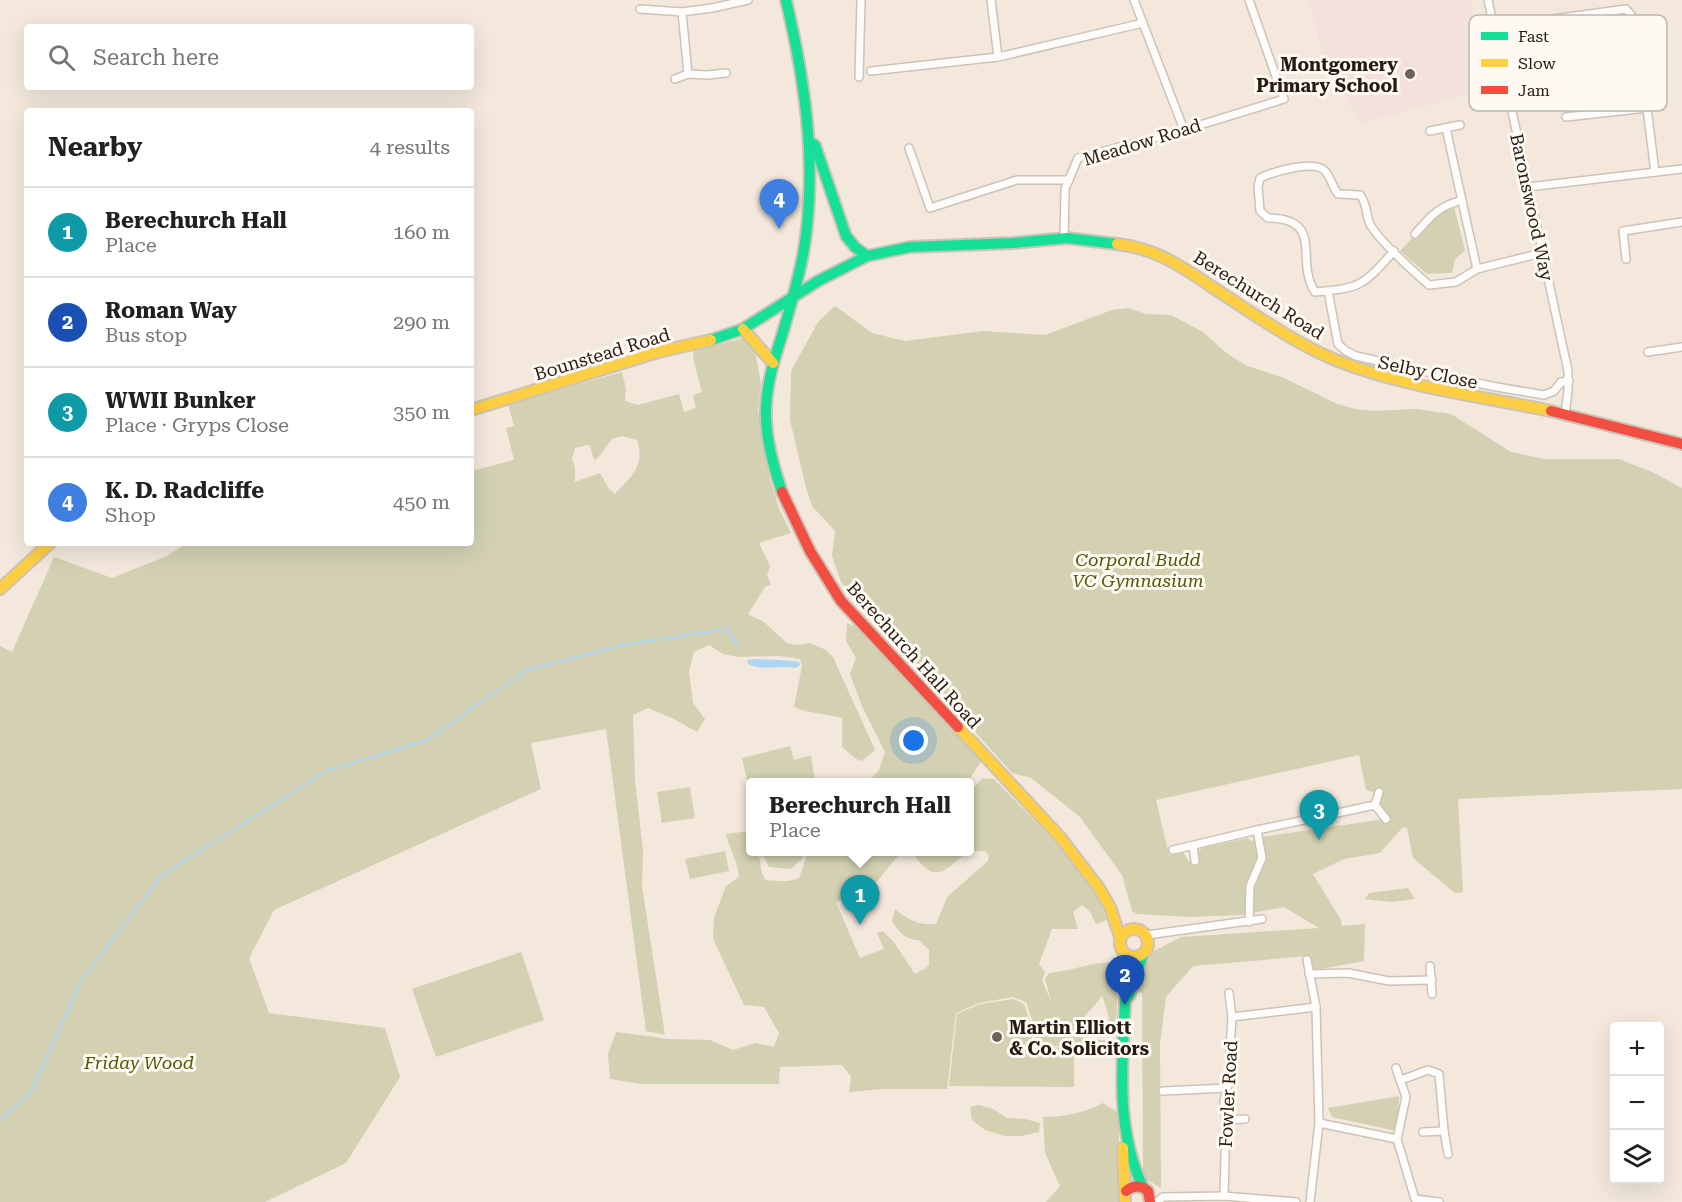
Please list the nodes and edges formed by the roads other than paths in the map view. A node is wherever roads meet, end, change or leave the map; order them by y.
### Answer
1 (748, 0) edge
2 (786, 0) edge
3 (861, 0) edge
4 (991, 0) edge
5 (1134, 0) edge
6 (1249, 0) edge
7 (1488, 0) edge
8 (712, 4) edge
9 (640, 9) dead end
10 (682, 12) junction
11 (1491, 15) edge
12 (1582, 15) edge
13 (1631, 15) edge
14 (1143, 23) junction
15 (998, 57) junction
16 (871, 71) dead end
17 (726, 73) dead end
18 (688, 74) junction
19 (859, 77) dead end
20 (675, 79) dead end
21 (1512, 111) edge
22 (1620, 111) edge
23 (1647, 111) edge
24 (1566, 117) dead end
25 (1460, 125) dead end
26 (1446, 128) junction
27 (1184, 130) junction
28 (1430, 131) dead end
29 (810, 143) junction
30 (909, 148) dead end
31 (1682, 168) edge
32 (1655, 172) junction
33 (1069, 180) junction
34 (1528, 187) junction
35 (1462, 200) junction
36 (1682, 222) edge
37 (1414, 234) dead end
38 (1064, 239) junction
39 (1394, 251) junction
40 (1542, 253) junction
41 (867, 256) junction
42 (1626, 259) dead end
43 (1478, 268) junction
44 (798, 272) junction
45 (818, 280) junction
46 (1328, 291) junction
47 (793, 297) junction
48 (743, 329) junction
49 (1682, 347) edge
50 (1648, 352) dead end
51 (774, 363) junction
52 (1569, 381) junction
53 (474, 409) edge
54 (1565, 414) junction
55 (1682, 444) edge
56 (47, 546) edge
57 (0, 589) edge
58 (1379, 792) dead end
59 (1376, 805) junction
60 (1386, 819) dead end
61 (1257, 830) junction
62 (1193, 846) junction
63 (1173, 850) dead end
64 (1195, 861) dead end
65 (1110, 907) junction
66 (1262, 919) dead end
67 (1249, 922) junction
68 (1131, 929) junction
69 (1147, 935) junction
70 (1120, 937) junction
71 (1143, 955) junction
72 (1128, 957) junction
73 (1306, 960) dead end
74 (1430, 966) dead end
75 (1310, 974) junction
76 (1431, 980) junction
77 (1229, 993) dead end
78 (1432, 994) dead end
79 (1126, 1002) junction
80 (1316, 1007) junction
81 (1232, 1017) junction
82 (1396, 1068) dead end
83 (1401, 1080) junction
84 (1227, 1088) junction
85 (1163, 1091) dead end
86 (1245, 1119) dead end
87 (1226, 1120) junction
88 (1319, 1123) junction
89 (1444, 1131) junction
90 (1423, 1132) dead end
91 (1125, 1139) junction
92 (1397, 1139) junction
93 (1448, 1154) dead end
94 (1145, 1189) junction
95 (1224, 1196) junction
96 (1126, 1197) edge
97 (1449, 1199) dead end
98 (1160, 1200) edge
99 (1255, 1200) edge
100 (1439, 1201) edge
101 (1150, 1202) edge
102 (1296, 1202) edge
103 (1310, 1202) edge

1 - 8 street
2 - 29 street, Berechurch Hall Road
3 - 19 street
4 - 15 street
5 - 14 street
6 - 27 street, Meadow Road
7 - 11 street, Baronswood Way
8 - 10 street
9 - 10 street
10 - 18 street
12 - 13 street
14 - 15 street
14 - 27 street
15 - 16 street
17 - 18 street
18 - 20 street
21 - 34 street, Baronswood Way
22 - 24 street
23 - 32 street
25 - 26 street
26 - 28 street
26 - 35 street
27 - 33 street, Meadow Road
29 - 41 street
29 - 44 street, Berechurch Hall Road
30 - 33 street
31 - 32 street
32 - 34 street
33 - 38 street, Meadow Road
34 - 40 street, Baronswood Way
35 - 37 street
35 - 43 street
36 - 42 street
38 - 41 street, Berechurch Road
38 - 54 street, Berechurch Road
39 - 43 street
39 - 46 street
39 - 46 street
40 - 43 street
40 - 52 street, Baronswood Way
41 - 45 street, Berechurch Road
44 - 45 street
44 - 47 street, Berechurch Hall Road
45 - 47 street, Berechurch Road
46 - 52 street, Selby Close
47 - 48 street, Bounstead Road
47 - 51 street, Berechurch Hall Road
48 - 51 street
48 - 53 street, Bounstead Road
49 - 50 street
51 - 65 street, Berechurch Hall Road
52 - 54 street, Baronswood Way
54 - 55 street, Berechurch Road
56 - 57 street
58 - 59 street
59 - 60 street
59 - 61 street
61 - 62 street
61 - 67 street
62 - 63 street
62 - 64 street
65 - 68 street, Berechurch Hall Road
65 - 70 street, Berechurch Hall Road
66 - 67 street
67 - 69 street
68 - 69 street
68 - 70 street
69 - 71 street
70 - 72 street
71 - 72 street
71 - 79 street
72 - 79 street
73 - 75 street
74 - 76 street
75 - 76 street
75 - 80 street
76 - 78 street
77 - 81 street, Fowler Road
79 - 91 street
80 - 81 street
80 - 88 street
81 - 84 street, Fowler Road
82 - 83 street
83 - 89 street
83 - 92 street
84 - 85 street
84 - 87 street, Fowler Road
86 - 87 street
87 - 95 street, Fowler Road
88 - 92 street
88 - 103 street
89 - 90 street
89 - 93 street
91 - 94 street
91 - 96 street
92 - 100 street
94 - 96 street
94 - 98 street
94 - 101 street
95 - 98 street
95 - 99 street
97 - 100 street
99 - 102 street

